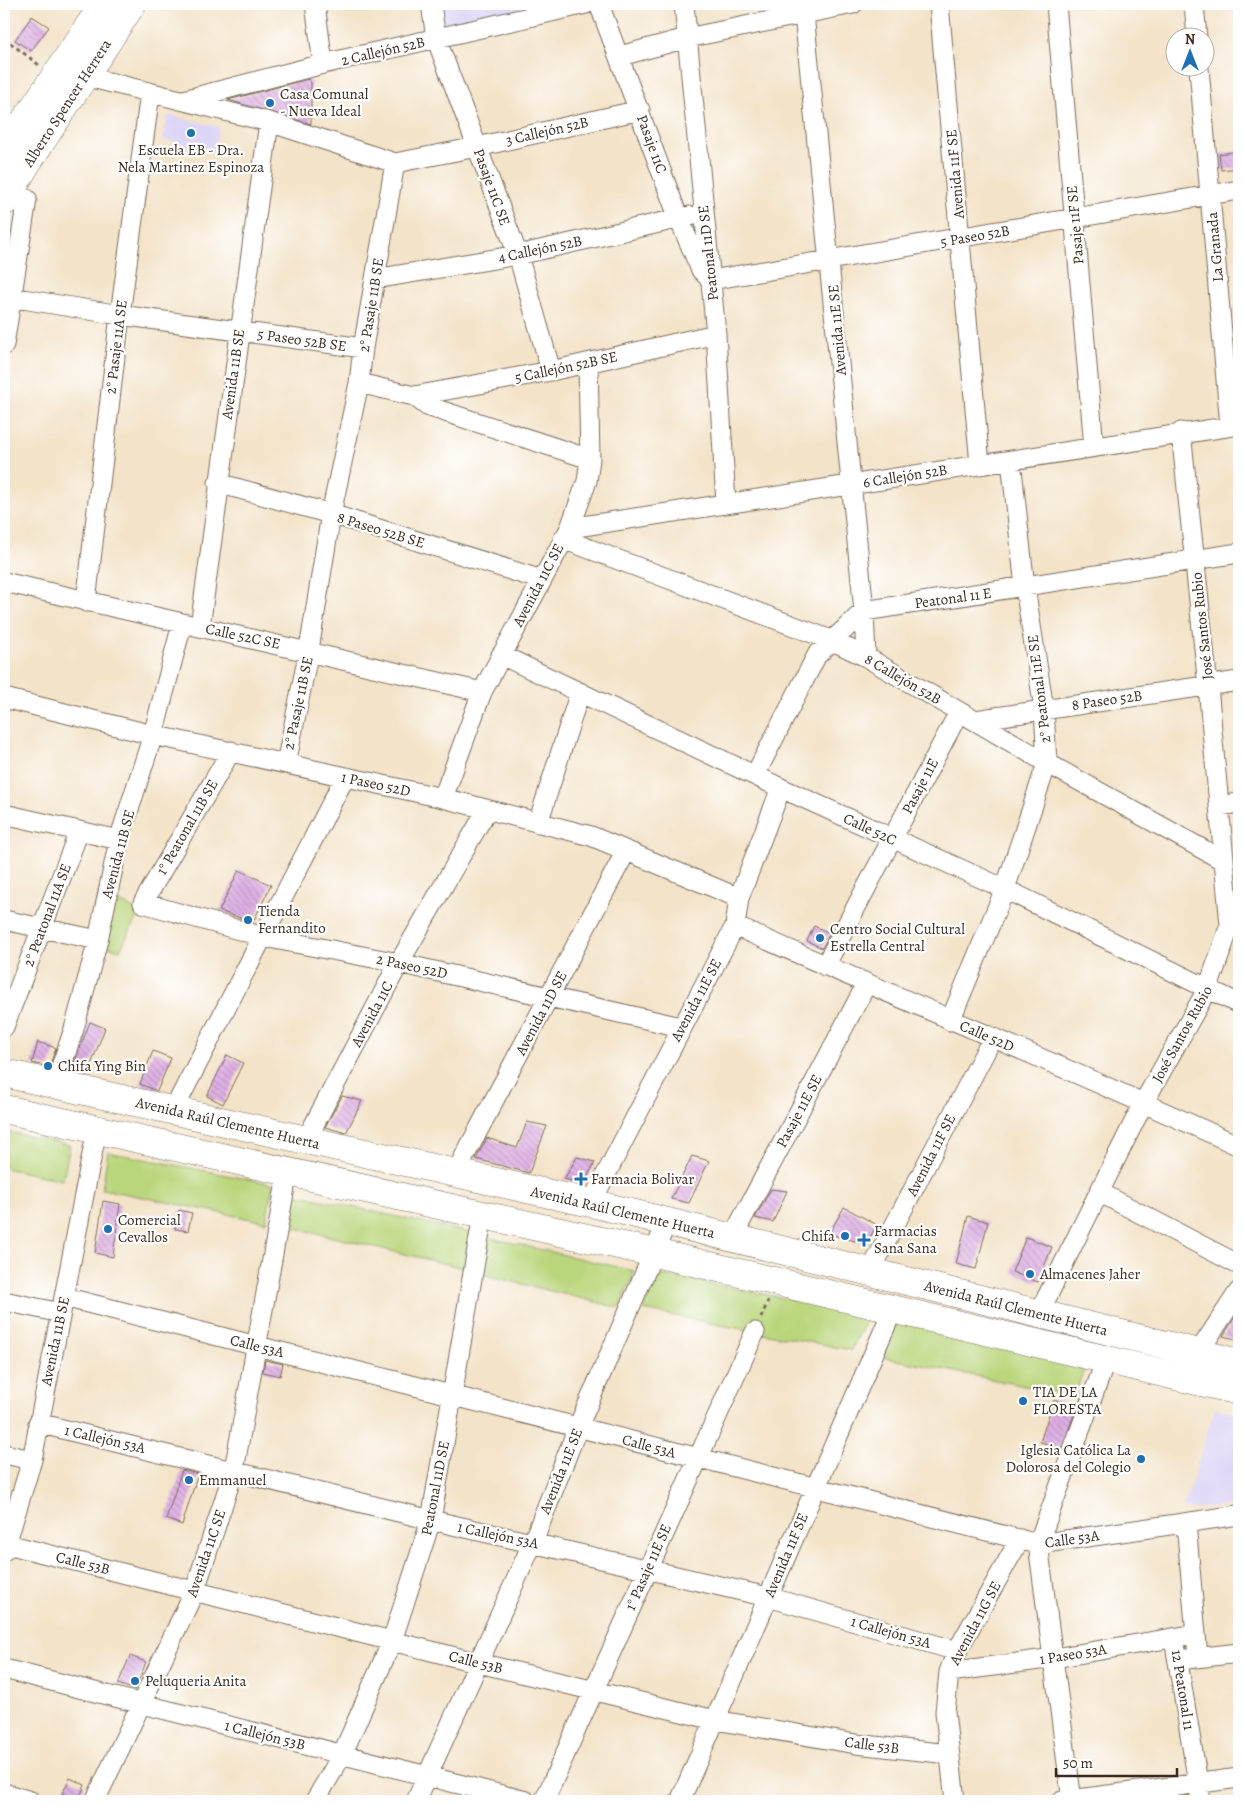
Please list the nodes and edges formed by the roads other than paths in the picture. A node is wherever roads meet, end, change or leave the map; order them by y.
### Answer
1 (104, 4) edge
2 (132, 4) edge
3 (315, 4) edge
4 (431, 4) edge
5 (586, 4) edge
6 (600, 4) edge
7 (684, 4) edge
8 (853, 4) edge
9 (939, 4) edge
10 (1056, 4) edge
11 (1194, 4) edge
12 (565, 6) edge
13 (803, 9) edge
14 (1196, 28) edge
15 (436, 38) junction
16 (687, 38) junction
17 (620, 56) junction
18 (323, 64) junction
19 (84, 76) junction
20 (1201, 78) edge
21 (150, 93) junction
22 (180, 101) junction
23 (640, 110) junction
24 (269, 122) junction
25 (477, 147) junction
26 (4, 152) edge
27 (395, 163) junction
28 (1239, 190) edge
29 (1211, 195) junction
30 (15, 201) edge
31 (704, 212) junction
32 (680, 219) junction
33 (1075, 219) junction
34 (960, 238) junction
35 (518, 255) junction
36 (830, 260) junction
37 (375, 279) junction
38 (711, 280) junction
39 (8, 297) edge
40 (120, 315) junction
41 (239, 331) junction
42 (716, 334) junction
43 (4, 345) edge
44 (363, 348) junction
45 (588, 363) junction
46 (551, 371) junction
47 (359, 383) junction
48 (414, 396) junction
49 (1235, 425) edge
50 (1181, 432) junction
51 (1094, 447) junction
52 (590, 460) junction
53 (1012, 460) junction
54 (980, 465) junction
55 (218, 483) junction
56 (851, 484) junction
57 (726, 504) junction
58 (331, 514) junction
59 (567, 533) junction
60 (1239, 553) edge
61 (1195, 558) junction
62 (542, 580) junction
63 (4, 582) edge
64 (1025, 587) junction
65 (86, 602) junction
66 (864, 610) junction
67 (191, 626) junction
68 (831, 640) junction
69 (309, 650) junction
70 (501, 655) junction
71 (866, 657) junction
72 (1239, 681) edge
73 (1208, 686) junction
74 (482, 692) junction
75 (580, 692) junction
76 (4, 698) edge
77 (1044, 709) junction
78 (967, 716) junction
79 (153, 735) junction
80 (231, 751) junction
81 (1047, 763) junction
82 (286, 764) junction
83 (755, 775) junction
84 (344, 778) junction
85 (781, 788) junction
86 (443, 798) junction
87 (1239, 803) edge
88 (1220, 806) junction
89 (487, 810) junction
90 (4, 814) edge
91 (538, 823) junction
92 (79, 831) junction
93 (893, 839) junction
94 (119, 840) junction
95 (626, 851) junction
96 (1224, 861) junction
97 (1005, 889) junction
98 (739, 898) junction
99 (143, 903) joint
100 (4, 920) edge
101 (1234, 924) edge
102 (735, 926) junction
103 (42, 928) junction
104 (264, 937) junction
105 (98, 940) junction
106 (399, 963) junction
107 (825, 966) junction
108 (866, 985) junction
109 (1208, 988) junction
110 (550, 996) junction
111 (1239, 1004) edge
112 (950, 1021) junction
113 (4, 1027) edge
114 (681, 1027) junction
115 (992, 1039) junction
116 (4, 1073) edge
117 (55, 1084) junction
118 (1144, 1102) junction
119 (4, 1109) edge
120 (173, 1112) junction
121 (97, 1129) junction
122 (306, 1140) junction
123 (1239, 1146) edge
124 (288, 1171) junction
125 (455, 1174) junction
126 (1099, 1192) junction
127 (590, 1203) junction
128 (483, 1214) junction
129 (667, 1222) junction
130 (732, 1238) junction
131 (656, 1253) junction
132 (1239, 1265) edge
133 (870, 1272) junction
134 (1239, 1291) edge
135 (4, 1301) edge
136 (62, 1305) junction
137 (893, 1309) junction
138 (1039, 1314) junction
139 (755, 1332) road end
140 (257, 1346) junction
141 (1198, 1353) junction
142 (1106, 1360) junction
143 (1239, 1363) edge
144 (1239, 1391) edge
145 (452, 1395) junction
146 (38, 1423) junction
147 (578, 1427) junction
148 (4, 1454) edge
149 (697, 1458) junction
150 (32, 1460) junction
151 (234, 1470) junction
152 (815, 1488) junction
153 (1239, 1515) edge
154 (431, 1520) junction
155 (1186, 1523) junction
156 (533, 1542) junction
157 (1029, 1542) junction
158 (6, 1547) edge
159 (647, 1569) junction
160 (195, 1590) junction
161 (768, 1597) junction
162 (1196, 1634) junction
163 (1174, 1638) junction
164 (392, 1641) junction
165 (957, 1651) junction
166 (1239, 1653) edge
167 (1198, 1657) junction
168 (1054, 1658) junction
169 (1178, 1661) junction
170 (479, 1663) junction
171 (4, 1669) edge
172 (949, 1672) junction
173 (593, 1690) junction
174 (142, 1704) junction
175 (715, 1720) junction
176 (950, 1754) junction
177 (342, 1755) junction
178 (429, 1777) junction
179 (1239, 1778) edge
180 (1198, 1782) junction
181 (4, 1793) edge
182 (31, 1801) edge
183 (95, 1801) edge
184 (315, 1801) edge
185 (416, 1801) edge
186 (526, 1801) edge
187 (544, 1801) edge
188 (680, 1801) edge
189 (956, 1801) edge
190 (1068, 1801) edge
191 (1201, 1801) edge

1 - 26 main road, Alberto Spencer Herrera
2 - 19 main road, Alberto Spencer Herrera
3 - 18 street
4 - 15 street, Pasaje 11C SE
5 - 12 street, 2 Callejón 52B
6 - 17 street, Pasaje 11C
7 - 16 street, Peatonal 11D SE
8 - 13 street
9 - 34 street, Avenida 11F SE
10 - 33 street, Pasaje 11F SE
11 - 14 street
12 - 15 street, 2 Callejón 52B
13 - 16 street
13 - 36 street, Avenida 11E SE
15 - 18 street, 2 Callejón 52B
15 - 25 street, Pasaje 11C SE
16 - 17 street
16 - 31 street, Peatonal 11D SE
17 - 23 street, Pasaje 11C
18 - 22 street, 2 Callejón 52B
19 - 21 street
19 - 30 main road, Alberto Spencer Herrera
20 - 29 street, La Granada
21 - 22 street
21 - 40 street, 2° Pasaje 11A SE
22 - 24 street
23 - 25 street, 3 Callejón 52B
23 - 32 street, Pasaje 11C
24 - 27 street
24 - 41 street, Avenida 11B SE
25 - 27 street, 3 Callejón 52B
25 - 35 street, Pasaje 11C SE
27 - 37 street, 2° Pasaje 11B SE
28 - 29 street, 5 Paseo 52B
29 - 33 street, 5 Paseo 52B
29 - 49 street, La Granada
30 - 39 street
31 - 32 street, 4 Callejón 52B
31 - 38 street, Peatonal 11D SE
32 - 35 street, 4 Callejón 52B
32 - 38 street, Pasaje 11C
33 - 34 street, 5 Paseo 52B
33 - 51 street, Pasaje 11F SE
34 - 36 street, 5 Paseo 52B
34 - 54 street, Avenida 11F SE
35 - 37 street, 4 Callejón 52B
35 - 46 street, Pasaje 11C SE
36 - 38 street, 5 Paseo 52B
36 - 56 street, Avenida 11E SE
37 - 44 street, 2° Pasaje 11B SE
38 - 42 street, Peatonal 11D SE
39 - 40 street, 5 Paseo 52B SE
39 - 43 street
40 - 41 street, 5 Paseo 52B SE
40 - 65 street, 2° Pasaje 11A SE
41 - 44 street, 5 Paseo 52B SE
41 - 55 street, Avenida 11B SE
42 - 45 street, 5 Callejón 52B SE
42 - 57 street, Peatonal 11D SE
44 - 47 street, 2° Pasaje 11B SE
45 - 46 street, 5 Callejón 52B SE
45 - 52 street, Avenida 11C SE
46 - 48 street, 5 Callejón 52B SE
47 - 48 street
47 - 58 street, 2° Pasaje 11B SE
48 - 52 street
49 - 50 street, 6 Callejón 52B
50 - 51 street, 6 Callejón 52B
50 - 61 street, José Santos Rubio
51 - 53 street, 6 Callejón 52B
52 - 59 street, Avenida 11C SE
53 - 54 street, 6 Callejón 52B
53 - 64 street, 2° Peatonal 11E SE
54 - 56 street, 6 Callejón 52B
55 - 58 street, 8 Paseo 52B SE
55 - 67 street, Avenida 11B SE
56 - 57 street, 6 Callejón 52B
56 - 66 street, Avenida 11E SE
57 - 59 street, 6 Callejón 52B
58 - 62 street, 8 Paseo 52B SE
58 - 69 street, 2° Pasaje 11B SE
59 - 62 street, Avenida 11C SE
59 - 68 street, 8 Callejón 52B
60 - 61 street, Peatonal 11 E
61 - 64 street, Peatonal 11 E
61 - 73 street, José Santos Rubio
62 - 70 street, Avenida 11C SE
63 - 65 street, Calle 52C SE
64 - 66 street, Peatonal 11 E
64 - 77 street, 2° Peatonal 11E SE
65 - 67 street, Calle 52C SE
66 - 68 street
66 - 71 street, Avenida 11E SE
67 - 69 street, Calle 52C SE
67 - 79 street, Avenida 11B SE
68 - 71 street, 8 Callejón 52B
68 - 83 street
69 - 74 street, Calle 52C SE
69 - 82 street, 2° Pasaje 11B SE
70 - 74 street, Avenida 11C SE
70 - 75 street, Calle 52C
71 - 78 street, 8 Callejón 52B
72 - 73 street, 8 Paseo 52B
73 - 77 street, 8 Paseo 52B
73 - 88 street, José Santos Rubio
74 - 86 street, Avenida 11C SE
75 - 83 street, Calle 52C
75 - 91 street
76 - 79 street, 1 Paseo 52D
77 - 78 street, 8 Paseo 52B
77 - 81 street, 2° Peatonal 11E SE
78 - 81 street, 8 Callejón 52B
78 - 93 street, Pasaje 11E
79 - 80 street, 1 Paseo 52D
79 - 94 street, Avenida 11B SE
80 - 82 street, 1 Paseo 52D
80 - 99 street, 1° Peatonal 11B SE
81 - 96 street, 8 Callejón 52B
81 - 97 street, 2° Peatonal 11E SE
82 - 84 street, 1 Paseo 52D
83 - 85 street, Calle 52C
84 - 86 street, 1 Paseo 52D
84 - 104 street
85 - 93 street, Calle 52C
85 - 98 street, Avenida 11E SE
86 - 89 street, 1 Paseo 52D
87 - 88 street
88 - 96 street, José Santos Rubio
89 - 91 street, 1 Paseo 52D
89 - 106 street, Avenida 11C
90 - 92 street
91 - 95 street, 1 Paseo 52D
92 - 94 street
92 - 103 street, 2° Peatonal 11A SE
93 - 97 street, Calle 52C
93 - 107 street, Pasaje 11E
94 - 105 street, Avenida 11B SE
95 - 98 street, 1 Paseo 52D
95 - 110 street, Avenida 11D SE
96 - 101 street, José Santos Rubio
97 - 109 street, Calle 52C
97 - 112 street, 2° Peatonal 11E SE
98 - 102 street, Avenida 11E SE
99 - 104 street, 2 Paseo 52D
100 - 103 street
101 - 109 street, José Santos Rubio
102 - 107 street, Calle 52D
102 - 114 street, Avenida 11E SE
103 - 105 street
103 - 113 street, 2° Peatonal 11A SE
104 - 106 street, 2 Paseo 52D
104 - 120 street
105 - 117 street, Avenida 11B SE
106 - 110 street, 2 Paseo 52D
106 - 122 street, Avenida 11C
107 - 108 street, Calle 52D
108 - 112 street, Calle 52D
108 - 130 street, Pasaje 11E SE
109 - 111 street, Calle 52C
109 - 118 street, José Santos Rubio
110 - 114 street, 2 Paseo 52D
110 - 125 street, Avenida 11D SE
112 - 115 street, Calle 52D
114 - 127 street, Avenida 11E SE
115 - 118 street, Calle 52D
115 - 133 street, Avenida 11F SE
116 - 117 main road, Avenida Raúl Clemente Huerta
117 - 120 main road, Avenida Raúl Clemente Huerta
118 - 123 street, Calle 52D
118 - 126 street, José Santos Rubio
119 - 121 main road, Avenida Raúl Clemente Huerta
120 - 122 main road, Avenida Raúl Clemente Huerta
121 - 124 main road, Avenida Raúl Clemente Huerta
121 - 136 street, Avenida 11B SE
122 - 125 main road, Avenida Raúl Clemente Huerta
124 - 128 main road, Avenida Raúl Clemente Huerta
124 - 140 street, Avenida 11C SE
125 - 127 main road, Avenida Raúl Clemente Huerta
126 - 132 street
126 - 138 street, José Santos Rubio
127 - 129 main road, Avenida Raúl Clemente Huerta
128 - 131 main road, Avenida Raúl Clemente Huerta
128 - 145 street, Peatonal 11D SE
129 - 130 main road, Avenida Raúl Clemente Huerta
129 - 131 street, Avenida 11E SE
130 - 133 main road, Avenida Raúl Clemente Huerta
131 - 137 main road, Avenida Raúl Clemente Huerta
131 - 147 street, Avenida 11E SE
133 - 138 main road, Avenida Raúl Clemente Huerta
134 - 141 street
135 - 136 street, Calle 53A
136 - 140 street, Calle 53A
136 - 146 street, Avenida 11B SE
137 - 142 main road, Avenida Raúl Clemente Huerta
137 - 152 street, Avenida 11F SE
138 - 141 main road, Avenida Raúl Clemente Huerta
139 - 149 street, 1° Pasaje 11E SE
140 - 145 street, Calle 53A
140 - 151 street, Avenida 11C SE
141 - 143 main road, Avenida Raúl Clemente Huerta
142 - 144 main road, Avenida Raúl Clemente Huerta
142 - 157 street, Avenida 11G SE
145 - 147 street, Calle 53A
145 - 154 street, Peatonal 11D SE
146 - 150 street, Avenida 11B SE
146 - 151 street, 1 Callejón 53A
147 - 149 street, Calle 53A
147 - 156 street, Avenida 11E SE
148 - 150 street
149 - 152 street, Calle 53A
149 - 159 street, 1° Pasaje 11E SE
150 - 158 street, Avenida 11B SE
151 - 154 street, 1 Callejón 53A
151 - 160 street, Avenida 11C SE
152 - 157 street, Calle 53A
152 - 161 street, Avenida 11F SE
153 - 155 street, Calle 53A
154 - 156 street, 1 Callejón 53A
154 - 164 street, Peatonal 11D SE
155 - 157 street, Calle 53A
155 - 162 street, 12 Peatonal 11
156 - 159 street, 1 Callejón 53A
156 - 170 street, Avenida 11E SE
157 - 165 street, Avenida 11G SE
157 - 168 street
158 - 160 street, Calle 53B
159 - 161 street, 1 Callejón 53A
159 - 173 street, 1° Pasaje 11E SE
160 - 164 street, Calle 53B
160 - 174 street, Avenida 11C SE
161 - 165 street, 1 Callejón 53A
161 - 175 street, Avenida 11F SE
162 - 163 street, 1 Paseo 53A
162 - 167 street, 12 Peatonal 11
163 - 168 street, 1 Paseo 53A
163 - 169 street, 12 Peatonal 11
164 - 170 street, Calle 53B
164 - 177 street, Peatonal 11D SE
165 - 172 street, Avenida 11G SE
166 - 167 street
167 - 169 street
168 - 172 street, 1 Paseo 53A
168 - 190 street
169 - 180 street, 12 Peatonal 11
170 - 173 street, Calle 53B
170 - 178 street, Avenida 11E SE
171 - 174 street, 1 Callejón 53B
172 - 176 street, Avenida 11G SE
173 - 175 street, Calle 53B
173 - 187 street, 1° Pasaje 11E SE
174 - 177 street, 1 Callejón 53B
174 - 183 street, Avenida 11C SE
175 - 176 street, Calle 53B
175 - 188 street, Avenida 11F SE
176 - 189 street, Avenida 11G SE
177 - 178 street, 1 Callejón 53B
177 - 184 street, Peatonal 11D SE
178 - 185 street, Avenida 11E SE
178 - 186 street, 1 Callejón 53B
179 - 180 street
180 - 190 street
180 - 191 street, 12 Peatonal 11
181 - 182 street

